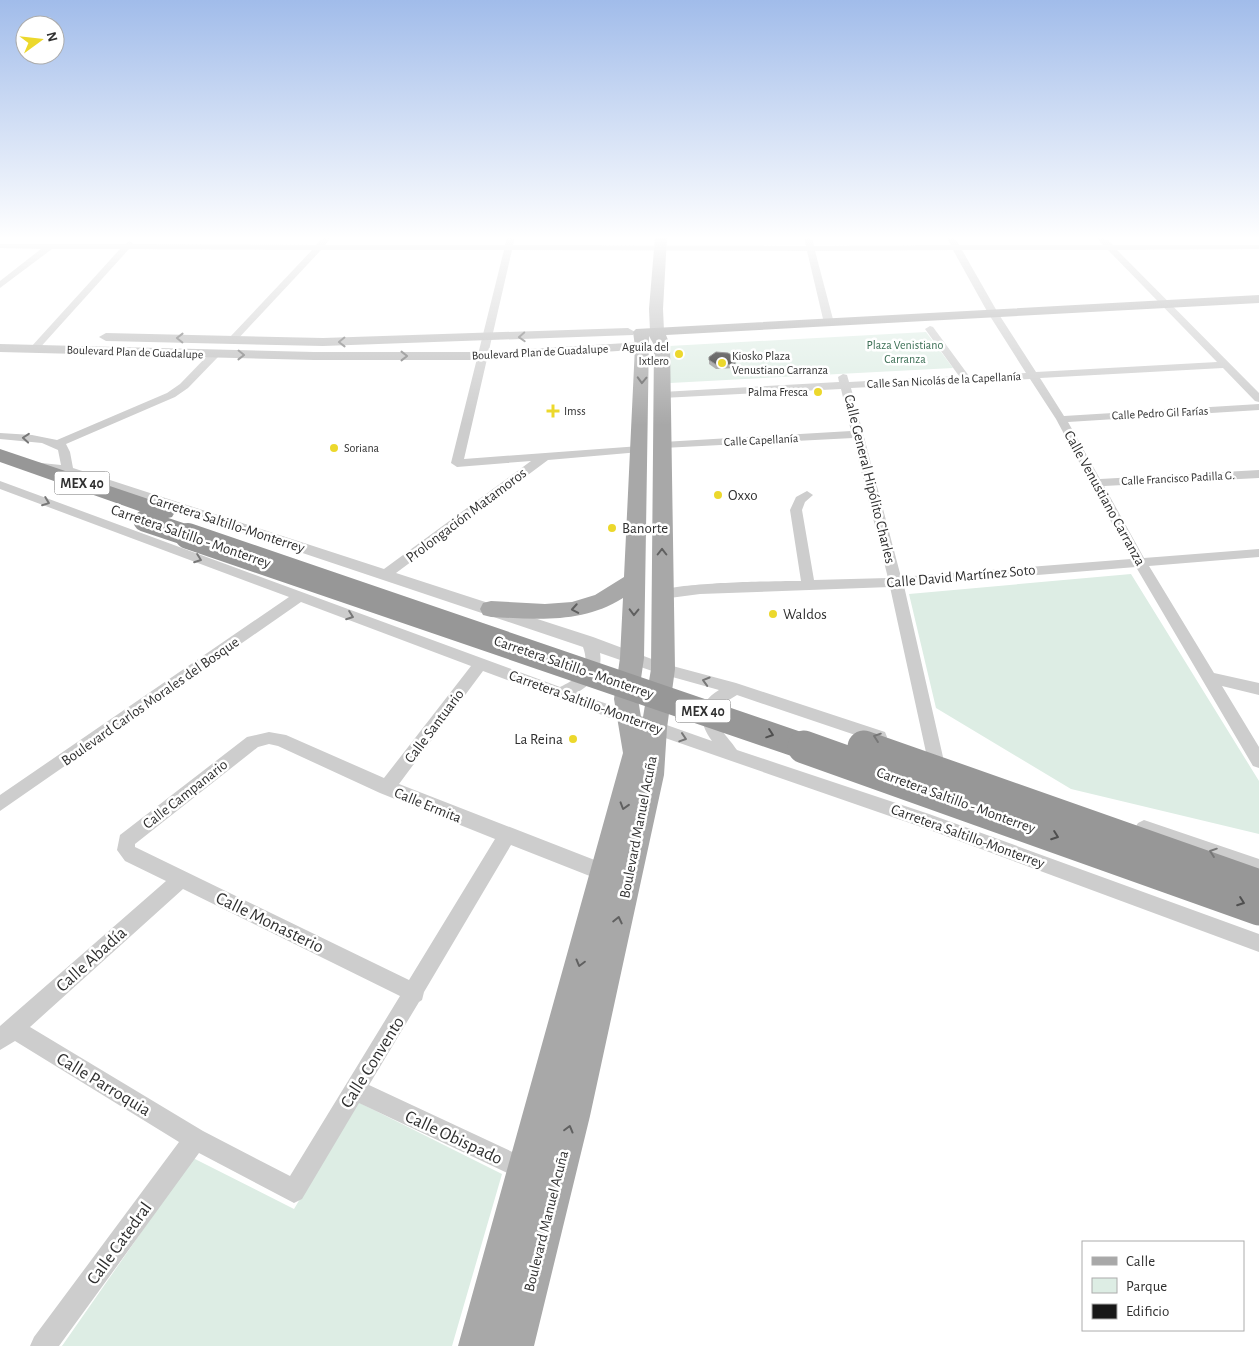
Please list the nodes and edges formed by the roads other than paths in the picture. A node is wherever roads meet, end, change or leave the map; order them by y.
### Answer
1 (79, 300) edge
2 (270, 300) edge
3 (495, 300) edge
4 (657, 300) edge
5 (823, 300) edge
6 (986, 300) edge
7 (1162, 300) edge
8 (1244, 300) edge
9 (1166, 304) junction
10 (1259, 310) edge
11 (1178, 316) junction
12 (997, 319) junction
13 (829, 323) junction
14 (930, 329) junction
15 (0, 336) edge
16 (46, 336) junction
17 (485, 338) junction
18 (651, 338) junction
19 (233, 339) junction
20 (0, 348) edge
21 (34, 349) junction
22 (215, 354) junction
23 (481, 356) junction
24 (1226, 365) junction
25 (964, 374) junction
26 (1033, 375) junction
27 (845, 380) junction
28 (662, 390) junction
29 (1259, 399) edge
30 (1259, 407) edge
31 (1062, 419) junction
32 (859, 434) junction
33 (0, 436) edge
34 (58, 444) junction
35 (651, 447) junction
36 (546, 455) junction
37 (6, 463) edge
38 (67, 470) junction
39 (1259, 474) edge
40 (1098, 483) junction
41 (0, 485) edge
42 (807, 495) dead end
43 (154, 517) junction
44 (1259, 553) edge
45 (1139, 561) junction
46 (385, 575) junction
47 (634, 581) junction
48 (896, 582) junction
49 (808, 585) junction
50 (662, 594) junction
51 (299, 597) junction
52 (491, 608) junction
53 (588, 642) junction
54 (632, 658) junction
55 (481, 663) junction
56 (664, 669) junction
57 (1211, 678) junction
58 (736, 689) junction
59 (1259, 689) edge
60 (560, 694) junction
61 (628, 718) junction
62 (654, 728) junction
63 (253, 742) joint
64 (730, 753) junction
65 (935, 757) junction
66 (1259, 760) edge
67 (1000, 779) dead end
68 (386, 788) junction
69 (0, 804) edge
70 (1130, 823) dead end
71 (506, 838) junction
72 (126, 850) joint
73 (1259, 867) edge
74 (604, 872) junction
75 (181, 879) junction
76 (1259, 886) edge
77 (626, 888) junction
78 (1259, 909) edge
79 (1259, 944) edge
80 (414, 993) junction
81 (7, 1034) edge
82 (354, 1090) junction
83 (195, 1139) junction
84 (527, 1170) junction
85 (555, 1181) junction
86 (43, 1346) edge
87 (478, 1346) edge
88 (514, 1346) edge

1 - 16 street
2 - 19 street
3 - 17 street
4 - 18 main road, Boulevard Manuel Acuña
5 - 13 street
6 - 12 street, Calle Venustiano Carranza
7 - 9 street
8 - 9 main road, Boulevard Plan de Guadalupe
9 - 11 street
9 - 12 main road, Boulevard Plan de Guadalupe
10 - 11 main road, Boulevard Plan de Guadalupe
11 - 12 main road, Boulevard Plan de Guadalupe
11 - 24 street
12 - 13 main road, Boulevard Plan de Guadalupe
12 - 14 main road, Boulevard Plan de Guadalupe
12 - 26 street, Calle Venustiano Carranza
13 - 18 main road, Boulevard Plan de Guadalupe
14 - 18 main road, Boulevard Plan de Guadalupe
14 - 25 street
15 - 16 main road, Boulevard Plan de Guadalupe
19 -> 16 main road, Boulevard Plan de Guadalupe
16 - 21 street
18 -> 17 main road, Boulevard Plan de Guadalupe
17 -> 19 main road, Boulevard Plan de Guadalupe
17 - 23 street
18 - 23 main road, Boulevard Plan de Guadalupe
18 - 28 main road, Boulevard Manuel Acuña
18 -> 35 main road, Boulevard Manuel Acuña
20 - 21 main road, Boulevard Plan de Guadalupe
21 - 22 main road, Boulevard Plan de Guadalupe
22 -> 23 main road, Boulevard Plan de Guadalupe
22 - 34 street
23 - 36 street, Calle Capellanía
24 - 26 street, Calle San Nicolás de la Capellanía
24 - 29 street
25 - 26 street, Calle San Nicolás de la Capellanía
25 - 27 street, Calle San Nicolás de la Capellanía
26 - 31 street, Calle Venustiano Carranza
27 - 28 street, Calle San Nicolás de la Capellanía
27 - 32 street, Calle General Hipólito Charles
28 - 35 main road, Boulevard Manuel Acuña
30 - 31 street, Calle Pedro Gil Farías
31 - 40 street, Calle Venustiano Carranza
32 - 35 street, Calle Capellanía
32 - 48 street, Calle General Hipólito Charles
34 -> 33 street
34 - 38 street
35 - 36 street, Calle Capellanía
35 - 47 main road, Boulevard Manuel Acuña
50 -> 35 main road, Boulevard Manuel Acuña
36 - 46 street, Prolongación Matamoros
37 - 38 street, Carretera Saltillo-Monterrey
37 - 43 highway, Carretera Saltillo - Monterrey / MEX 40
38 - 46 street, Carretera Saltillo-Monterrey
39 - 40 street, Calle Francisco Padilla G.
40 - 45 street, Calle Venustiano Carranza
41 -> 51 street, Carretera Saltillo-Monterrey
42 - 49 street
43 - 76 highway, Carretera Saltillo - Monterrey / MEX 40, bridge
43 -> 78 highway, Carretera Saltillo - Monterrey / MEX 40, bridge
44 - 45 street, Calle David Martínez Soto
45 - 48 street, Calle David Martínez Soto
45 - 57 street, Calle Venustiano Carranza
46 - 52 street, Carretera Saltillo-Monterrey
47 -> 52 main road
47 -> 54 main road, Boulevard Manuel Acuña
48 - 49 street, Calle David Martínez Soto
48 - 65 street, Calle General Hipólito Charles
49 - 50 street, Calle David Martínez Soto
50 - 56 main road, Boulevard Manuel Acuña
51 -> 55 street, Carretera Saltillo-Monterrey
51 - 69 street, Boulevard Carlos Morales del Bosque
52 - 53 street, Carretera Saltillo-Monterrey
53 - 54 street, Carretera Saltillo-Monterrey
53 - 60 street
54 - 56 street, Carretera Saltillo-Monterrey
54 - 61 main road, Boulevard Manuel Acuña
55 - 60 street, Carretera Saltillo-Monterrey
55 - 68 street, Calle Santuario
58 -> 56 street, Carretera Saltillo-Monterrey
56 - 62 main road, Boulevard Manuel Acuña
57 - 59 street
57 - 66 street, Calle Venustiano Carranza
58 - 64 street
65 -> 58 street, Carretera Saltillo-Monterrey
60 - 61 street, Carretera Saltillo-Monterrey
61 - 62 street, Carretera Saltillo-Monterrey
61 -> 74 main road, Boulevard Manuel Acuña
62 -> 64 street, Carretera Saltillo-Monterrey
62 - 77 main road, Boulevard Manuel Acuña
63 - 68 street, Calle Ermita
63 - 72 street, Calle Campanario
64 - 79 street, Carretera Saltillo-Monterrey
65 - 67 street, Carretera Saltillo-Monterrey
68 - 71 street, Calle Ermita
73 -> 70 street
71 - 74 street, Calle Ermita
71 - 80 street, Calle Convento
72 - 75 street, Calle Monasterio
74 - 77 street, Calle Ermita
74 -> 84 main road, Boulevard Manuel Acuña
75 - 80 street, Calle Monasterio
75 - 81 street, Calle Abadía
85 -> 77 main road, Boulevard Manuel Acuña
80 - 82 street, Calle Convento
81 - 83 street, Calle Parroquia
82 - 83 street, Calle Convento
82 - 84 street, Calle Obispado
83 - 86 street, Calle Catedral
84 - 85 street, Calle Obispado
84 - 87 main road, Boulevard Manuel Acuña
85 - 88 main road, Boulevard Manuel Acuña

